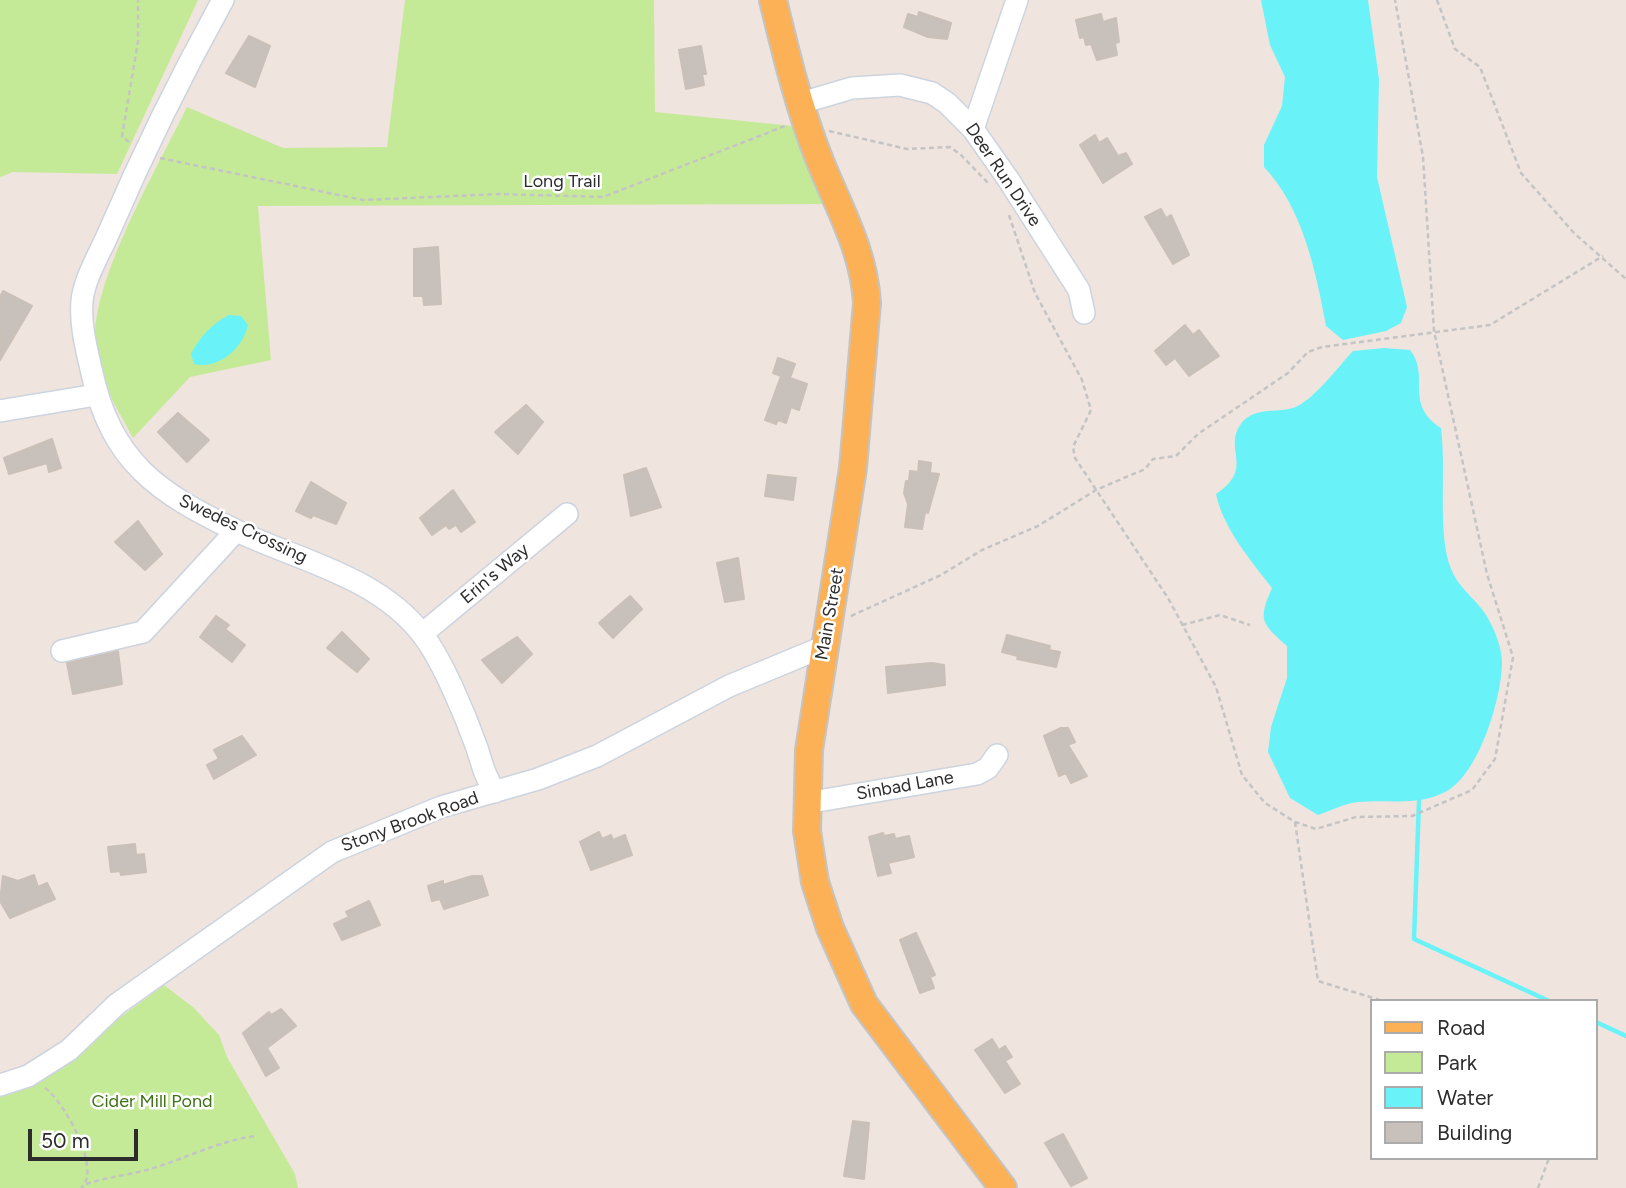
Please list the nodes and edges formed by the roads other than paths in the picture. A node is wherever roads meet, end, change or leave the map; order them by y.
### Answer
1 (223, 0) edge
2 (773, 0) edge
3 (1017, 0) edge
4 (805, 116) junction
5 (973, 129) junction
6 (1084, 313) dead end
7 (96, 396) junction
8 (0, 411) edge
9 (567, 514) dead end
10 (236, 531) junction
11 (422, 634) junction
12 (825, 636) junction
13 (62, 651) dead end
14 (997, 755) dead end
15 (495, 792) junction
16 (806, 803) junction
17 (0, 1085) edge
18 (1003, 1188) edge

1 - 7 street, Swedes Crossing
2 - 4 main road, Main Street
3 - 5 street
4 - 5 street, Deer Run Drive
4 - 12 main road, Main Street
5 - 6 street, Deer Run Drive
7 - 8 street
7 - 10 street, Swedes Crossing
9 - 11 street, Erin's Way
10 - 11 street, Swedes Crossing
10 - 13 street
11 - 15 street, Swedes Crossing
12 - 15 street, Stony Brook Road
12 - 16 main road, Main Street
14 - 16 street, Sinbad Lane
15 - 17 street, Stony Brook Road
16 - 18 main road, Main Street

